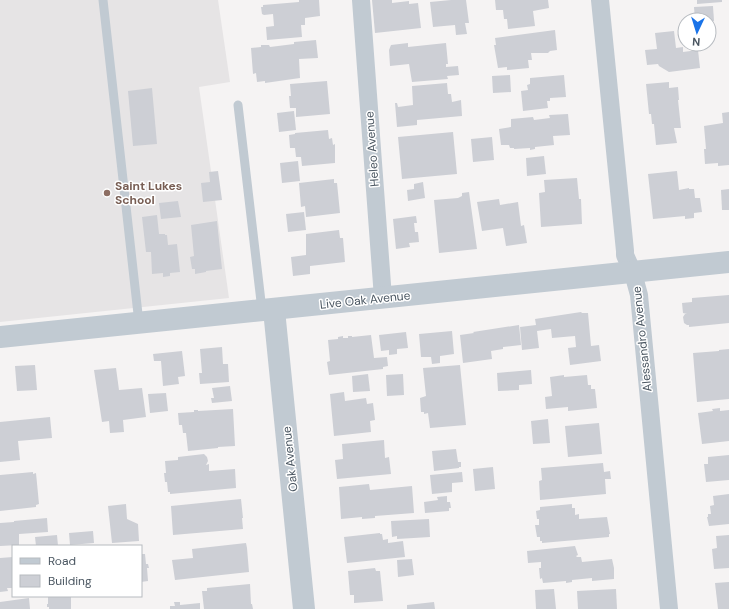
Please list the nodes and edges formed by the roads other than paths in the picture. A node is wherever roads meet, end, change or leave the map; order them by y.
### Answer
1 (103, 0) edge
2 (361, 0) edge
3 (600, 0) edge
4 (238, 105) dead end
5 (729, 262) edge
6 (633, 273) junction
7 (384, 298) junction
8 (268, 311) junction
9 (139, 323) junction
10 (0, 337) edge
11 (304, 609) edge
12 (669, 609) edge

1 - 9 lane
2 - 7 street, Heleo Avenue
3 - 6 street, Alessandro Avenue
4 - 8 lane
5 - 6 street, Live Oak Avenue
6 - 7 street, Live Oak Avenue
6 - 12 street, Alessandro Avenue
7 - 8 street, Live Oak Avenue
8 - 9 street, Live Oak Avenue
8 - 11 street, Oak Avenue
9 - 10 street, Live Oak Avenue

